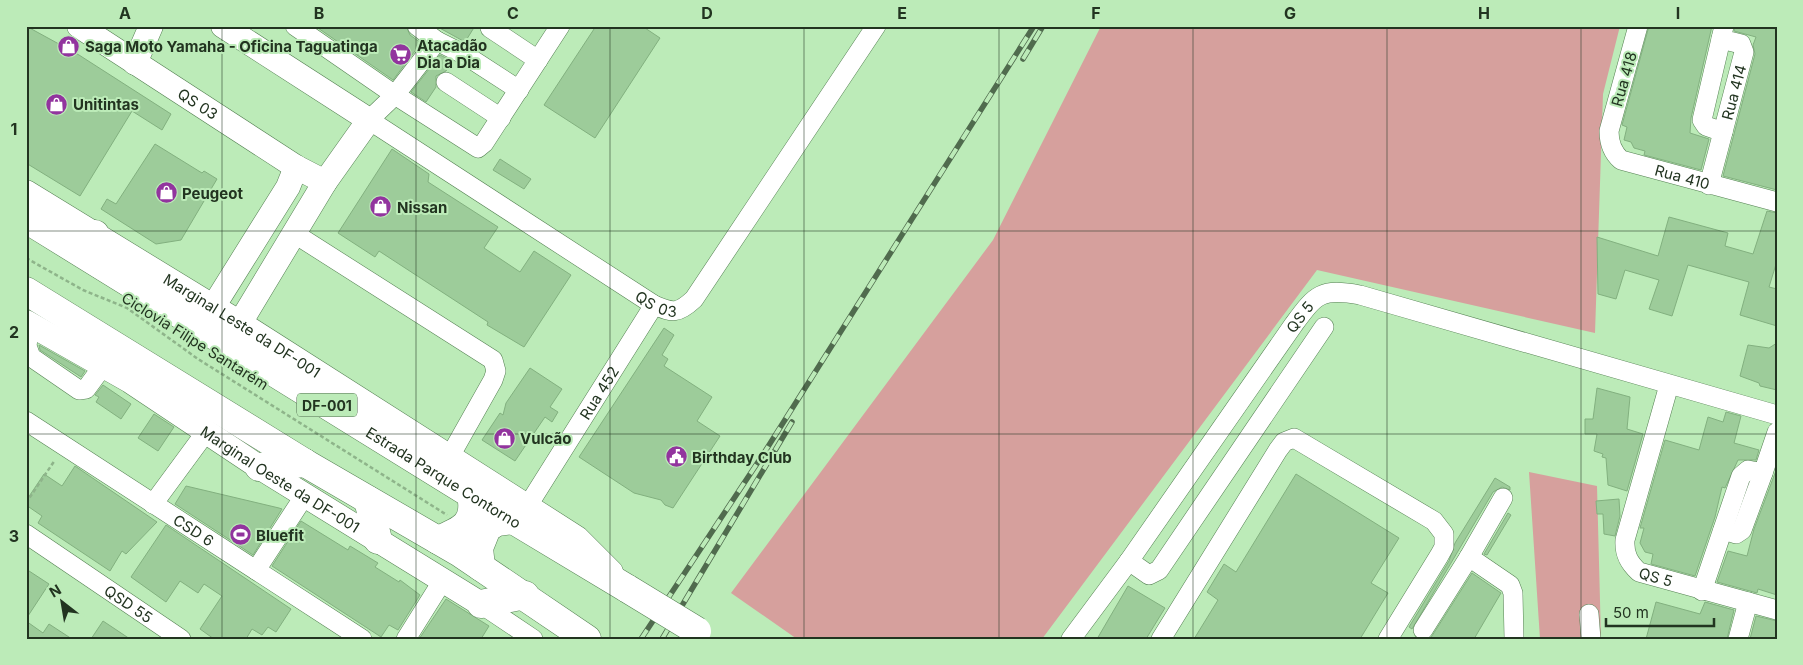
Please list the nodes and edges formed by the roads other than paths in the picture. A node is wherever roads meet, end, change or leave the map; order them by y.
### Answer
1 (79, 26) edge
2 (295, 26) edge
3 (418, 26) edge
4 (560, 26) edge
5 (876, 26) edge
6 (1638, 26) edge
7 (144, 28) edge
8 (490, 28) dead end
9 (235, 29) edge
10 (1722, 33) edge
11 (437, 41) junction
12 (538, 60) junction
13 (135, 62) junction
14 (446, 82) dead end
15 (519, 90) junction
16 (395, 95) junction
17 (501, 118) junction
18 (369, 120) junction
19 (1609, 131) joint
20 (1722, 132) junction
21 (296, 167) junction
22 (325, 182) junction
23 (1709, 185) junction
24 (26, 192) edge
25 (1777, 202) edge
26 (26, 219) edge
27 (95, 234) junction
28 (295, 234) junction
29 (256, 241) junction
30 (280, 257) junction
31 (100, 265) junction
32 (26, 291) edge
33 (654, 305) junction
34 (213, 307) junction
35 (28, 323) edge
36 (240, 323) junction
37 (1324, 327) dead end
38 (103, 366) junction
39 (1669, 385) junction
40 (364, 404) junction
41 (1777, 415) edge
42 (26, 421) edge
43 (206, 432) junction
44 (1777, 432) edge
45 (373, 434) junction
46 (449, 458) junction
47 (305, 463) junction
48 (259, 467) junction
49 (471, 494) junction
50 (304, 495) junction
51 (1503, 498) dead end
52 (368, 500) junction
53 (154, 504) junction
54 (520, 514) junction
55 (26, 534) edge
56 (378, 540) junction
57 (438, 540) junction
58 (1469, 557) junction
59 (1129, 561) junction
60 (481, 567) junction
61 (256, 570) junction
62 (442, 580) junction
63 (1702, 591) junction
64 (525, 595) junction
65 (1748, 602) junction
66 (482, 604) junction
67 (1777, 610) edge
68 (1589, 614) dead end
69 (1423, 630) dead end
70 (704, 635) edge
71 (582, 637) edge
72 (181, 639) edge
73 (362, 639) edge
74 (406, 639) edge
75 (533, 639) edge
76 (1071, 639) edge
77 (1161, 639) edge
78 (1388, 639) edge
79 (1514, 639) edge
80 (1591, 639) edge
81 (1738, 639) edge

1 - 13 main road, QS 03
2 - 16 street
3 - 11 street
4 - 12 street
5 - 33 street, QS 03
6 - 19 street, Rua 418
7 - 13 main road
8 - 12 street
9 - 18 main road, QS 03
10 - 20 street, Rua 414
10 - 20 street, Rua 414
11 - 15 street
11 - 16 street
12 - 15 street
13 - 21 main road, QS 03
14 - 17 street
15 - 17 street
16 - 17 street
16 - 18 street
18 - 22 main road
18 - 33 street, QS 03
19 - 23 street, Rua 410
20 - 23 street, Rua 414
21 - 22 main road, QS 03
21 - 29 main road
22 - 28 main road
23 - 25 street, Rua 410
24 - 27 main road, Marginal Leste da DF-001
26 - 31 highway, Estrada Parque Contorno / DF-001
27 - 31 highway
27 - 34 main road, Marginal Leste da DF-001
28 - 30 main road
28 - 46 street
29 - 30 main road
29 - 34 main road
30 - 36 main road
31 - 45 highway, Estrada Parque Contorno / DF-001
32 - 47 highway
33 - 54 street, Rua 452
34 - 36 main road, Marginal Leste da DF-001
35 - 38 main road, Marginal Oeste da DF-001
35 - 38 street
36 - 40 main road, Marginal Leste da DF-001
37 - 59 street
38 - 43 main road, Marginal Oeste da DF-001
39 - 41 street, QS 5
39 - 59 street, QS 5
39 - 63 street, QS 5
40 - 45 highway
40 - 46 main road, Marginal Leste da DF-001
42 - 53 street, CSD 6
43 - 48 main road, Marginal Oeste da DF-001
43 - 53 street
44 - 63 street
45 - 49 highway, Estrada Parque Contorno / DF-001
46 - 54 main road, Marginal Leste da DF-001
47 - 48 highway
47 - 52 highway
48 - 50 main road, Marginal Oeste da DF-001
49 - 54 highway, Estrada Parque Contorno / DF-001
49 - 57 highway
50 - 56 main road, Marginal Oeste da DF-001
50 - 61 street
51 - 58 street
52 - 56 highway
52 - 57 highway
53 - 61 street, CSD 6
54 - 60 highway
54 - 70 highway, Estrada Parque Contorno / DF-001, bridge
55 - 72 street, QSD 55
56 - 62 main road, Marginal Oeste da DF-001
57 - 60 highway
58 - 69 street
58 - 79 street
59 - 76 street, QS 5
60 - 64 highway
61 - 73 street, CSD 6
62 - 66 main road, Marginal Oeste da DF-001
62 - 74 street
63 - 65 street, QS 5
64 - 66 highway
64 - 71 highway
65 - 67 street, QS 5
65 - 81 street
66 - 75 street, Marginal Oeste da DF-001
68 - 80 street
77 - 78 street

